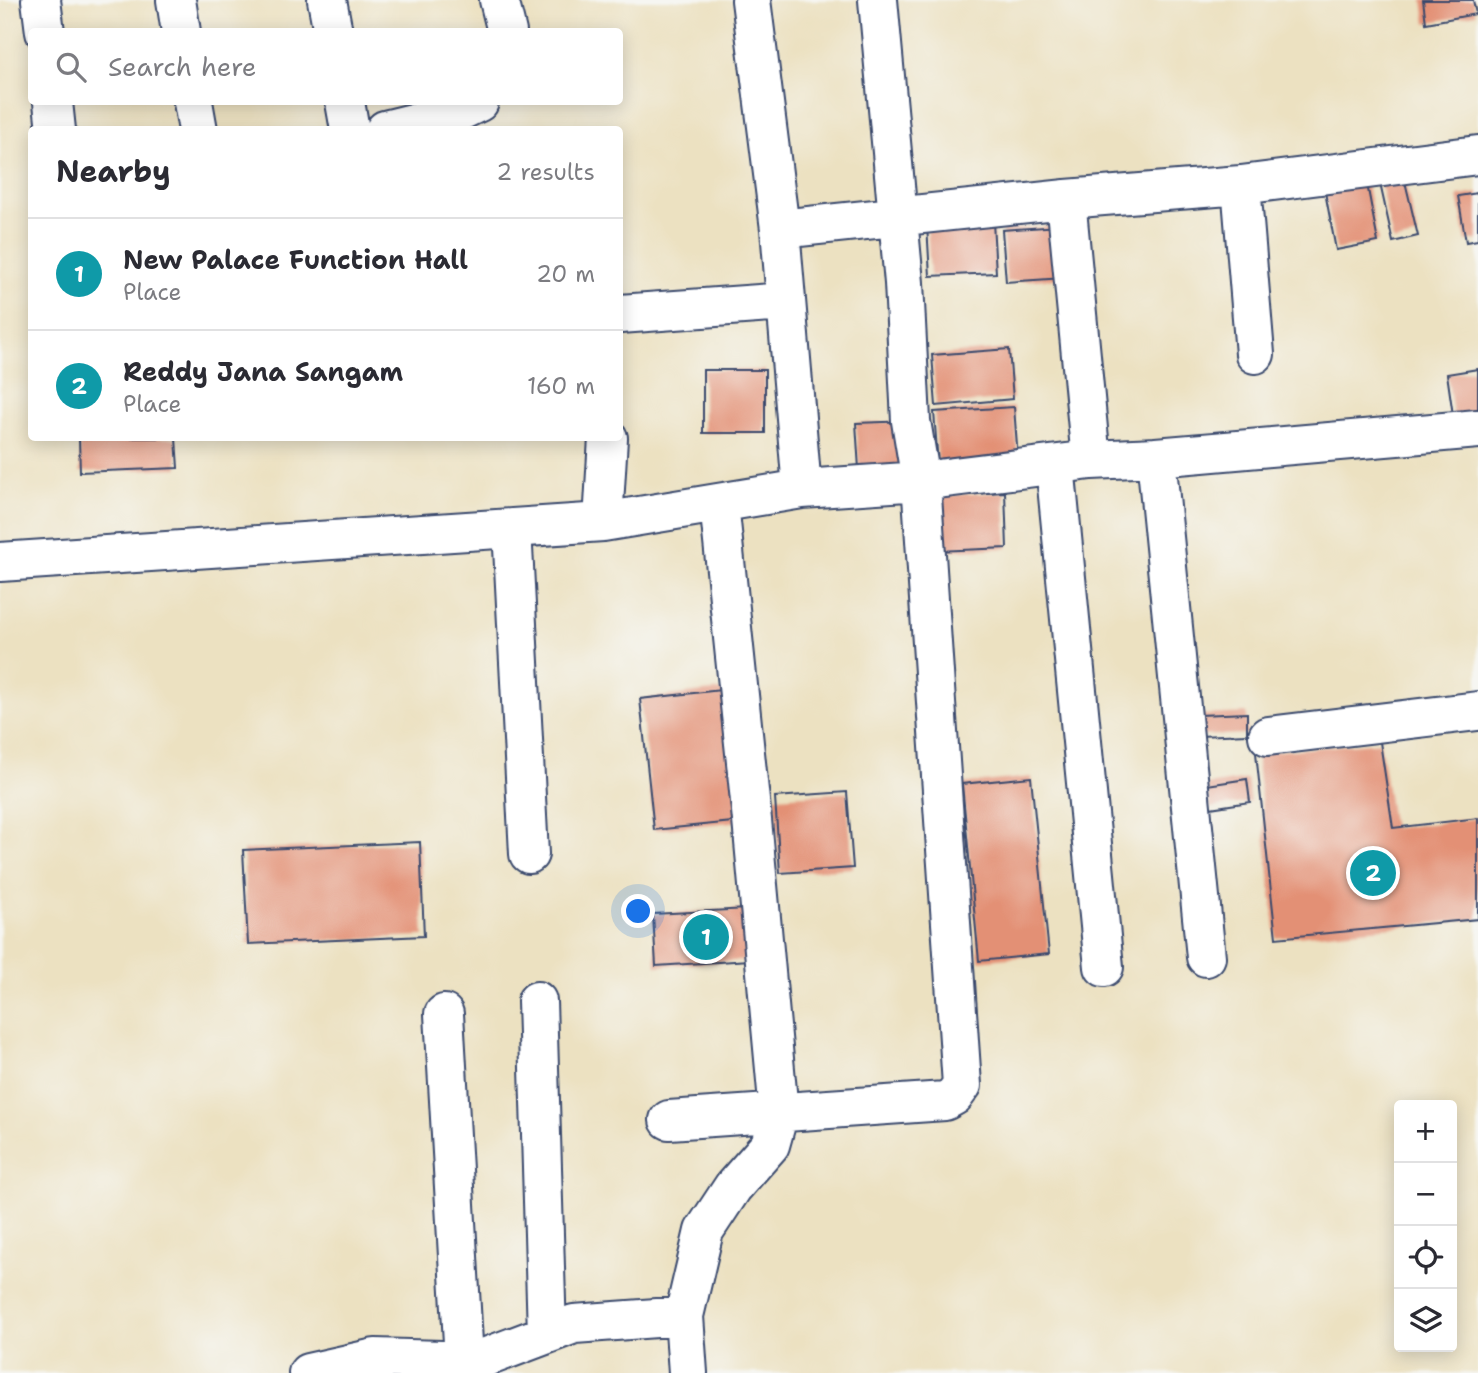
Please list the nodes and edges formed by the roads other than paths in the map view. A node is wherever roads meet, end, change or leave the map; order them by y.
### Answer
1 (41, 0) edge
2 (176, 0) edge
3 (327, 0) edge
4 (499, 0) edge
5 (751, 0) edge
6 (878, 0) edge
7 (44, 28) edge
8 (180, 28) edge
9 (332, 28) edge
10 (506, 28) edge
11 (53, 105) edge
12 (194, 105) edge
13 (346, 105) edge
14 (472, 105) edge
15 (56, 126) edge
16 (197, 126) edge
17 (349, 126) edge
18 (400, 126) edge
19 (1478, 155) edge
20 (1241, 185) junction
21 (1066, 199) junction
22 (898, 218) junction
23 (780, 229) junction
24 (786, 302) junction
25 (623, 314) edge
26 (1255, 354) dead end
27 (1478, 429) edge
28 (608, 441) edge
29 (1156, 457) junction
30 (1073, 462) junction
31 (921, 481) junction
32 (802, 489) junction
33 (719, 503) junction
34 (603, 522) junction
35 (512, 528) junction
36 (0, 562) edge
37 (1478, 711) edge
38 (1268, 736) dead end
39 (529, 854) dead end
40 (1206, 957) dead end
41 (1104, 967) dead end
42 (537, 1001) dead end
43 (444, 1014) dead end
44 (779, 1113) junction
45 (669, 1120) dead end
46 (684, 1316) junction
47 (547, 1334) junction
48 (464, 1360) junction
49 (308, 1373) edge
50 (688, 1373) edge

1 - 7 street
2 - 8 street
3 - 9 street
4 - 10 street
5 - 23 street
6 - 22 street
11 - 15 street
12 - 16 street
13 - 17 street
14 - 18 street
19 - 20 street
20 - 21 street
20 - 26 street
21 - 22 street
21 - 30 street
22 - 23 street
22 - 31 street
23 - 24 street
24 - 25 street
24 - 32 street
27 - 29 street
28 - 34 street
29 - 30 street
29 - 40 street
30 - 31 street
30 - 41 street
31 - 32 street
31 - 44 street
32 - 33 street
33 - 34 street
33 - 44 street
34 - 35 street
35 - 36 street
35 - 39 street
37 - 38 street
42 - 47 street
43 - 48 street
44 - 45 street
44 - 46 street
46 - 47 street
46 - 50 street
47 - 48 street
48 - 49 street

